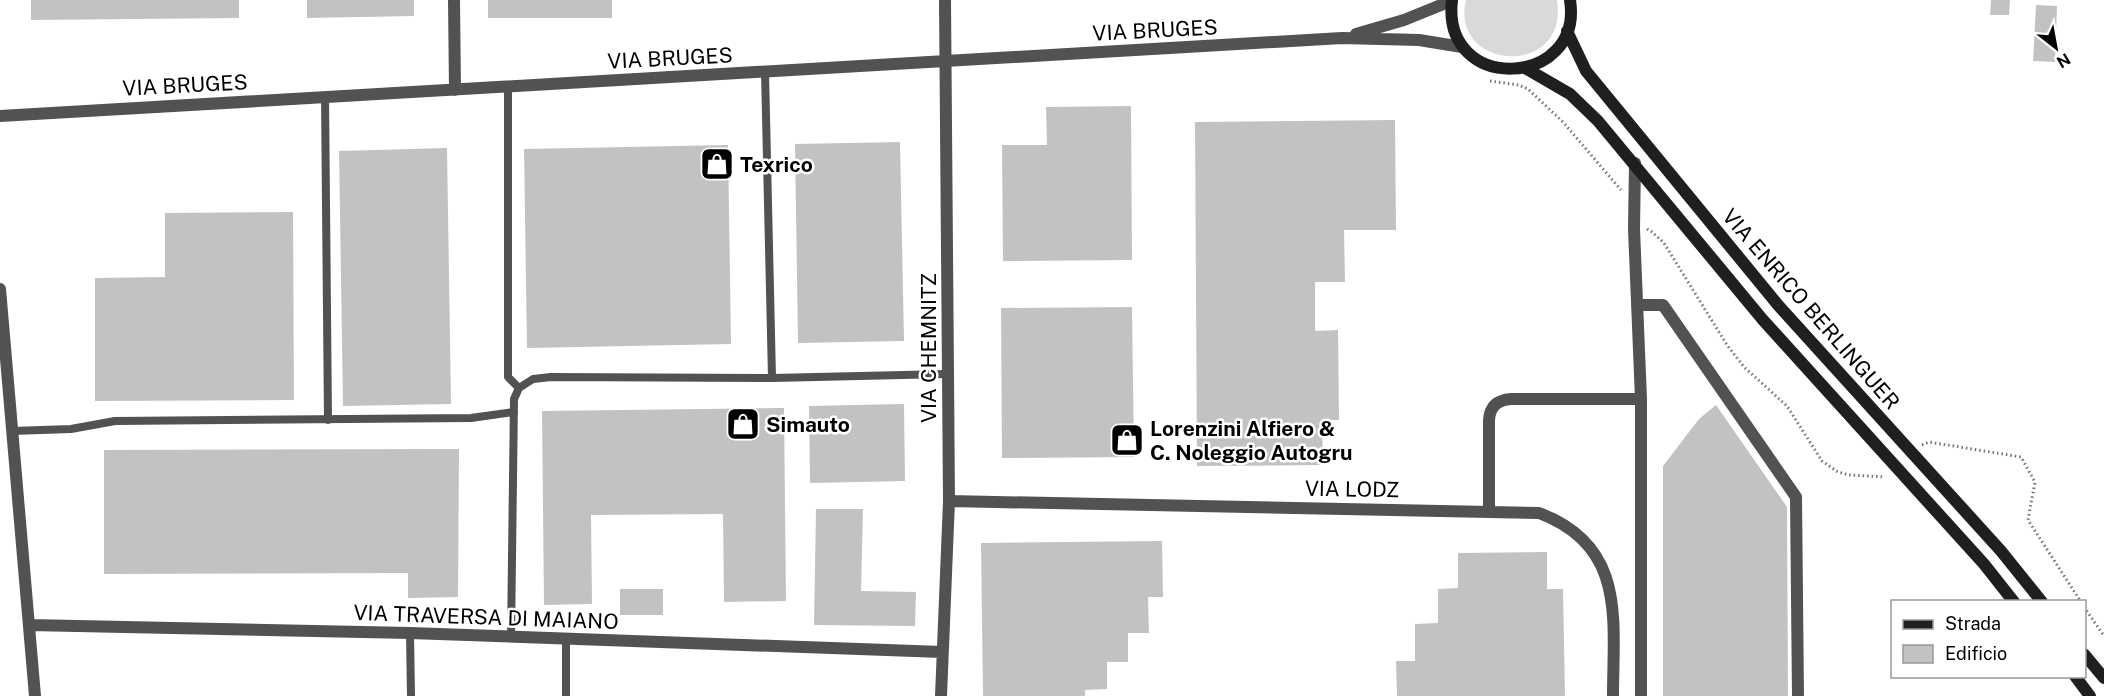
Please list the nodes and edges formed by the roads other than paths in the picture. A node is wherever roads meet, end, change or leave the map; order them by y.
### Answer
1 (454, 0) edge
2 (945, 0) edge
3 (1570, 0) edge
4 (1451, 1) edge
5 (1567, 31) junction
6 (1342, 38) junction
7 (1462, 47) junction
8 (945, 62) junction
9 (1525, 68) junction
10 (765, 72) junction
11 (508, 87) junction
12 (455, 90) junction
13 (325, 96) junction
14 (0, 116) edge
15 (1635, 163) junction
16 (0, 289) edge
17 (1637, 305) junction
18 (947, 374) junction
19 (772, 378) junction
20 (519, 388) junction
21 (1641, 399) junction
22 (514, 412) junction
23 (328, 420) junction
24 (12, 431) junction
25 (949, 501) junction
26 (1489, 512) junction
27 (2012, 600) edge
28 (2040, 600) edge
29 (29, 625) junction
30 (410, 633) junction
31 (511, 636) junction
32 (566, 638) junction
33 (942, 652) junction
34 (2086, 655) edge
35 (2076, 678) edge
36 (2104, 678) edge
37 (35, 696) edge
38 (411, 696) edge
39 (566, 696) edge
40 (941, 696) edge
41 (1613, 696) edge
42 (1641, 696) edge
43 (1798, 696) edge
44 (2090, 696) edge

1 - 12 street
2 - 8 street, VIA CHEMNITZ
3 - 5 main road
4 - 6 street, VIA BRUGES
4 - 7 main road
5 - 9 main road
5 - 28 main road, VIA ENRICO BERLINGUER
6 - 7 street, VIA BRUGES
6 - 8 street, VIA BRUGES
7 - 9 main road, VIA ENRICO BERLINGUER
8 - 10 street, VIA BRUGES
8 - 18 street, VIA CHEMNITZ
9 - 15 main road, VIA ENRICO BERLINGUER
10 - 11 street, VIA BRUGES
10 - 19 lane
11 - 12 street, VIA BRUGES
11 - 20 lane
12 - 13 street, VIA BRUGES
13 - 14 street, VIA BRUGES
13 - 23 lane
15 - 17 street
15 - 27 main road, VIA ENRICO BERLINGUER
16 - 24 street
17 - 21 street
17 - 43 street
18 - 19 lane
18 - 25 street, VIA CHEMNITZ
19 - 20 lane
20 - 22 lane
21 - 26 street
21 - 42 street
22 - 23 lane
22 - 31 lane
23 - 24 lane
24 - 29 street
25 - 26 street, VIA LODZ
25 - 33 street, VIA CHEMNITZ
26 - 41 street, VIA LODZ
29 - 30 street, VIA TRAVERSA DI MAIANO
29 - 37 street
30 - 31 street, VIA TRAVERSA DI MAIANO
30 - 38 lane
31 - 32 street, VIA TRAVERSA DI MAIANO
32 - 33 street, VIA TRAVERSA DI MAIANO
32 - 39 lane
33 - 40 street, VIA CHEMNITZ
34 - 36 main road
35 - 44 main road

